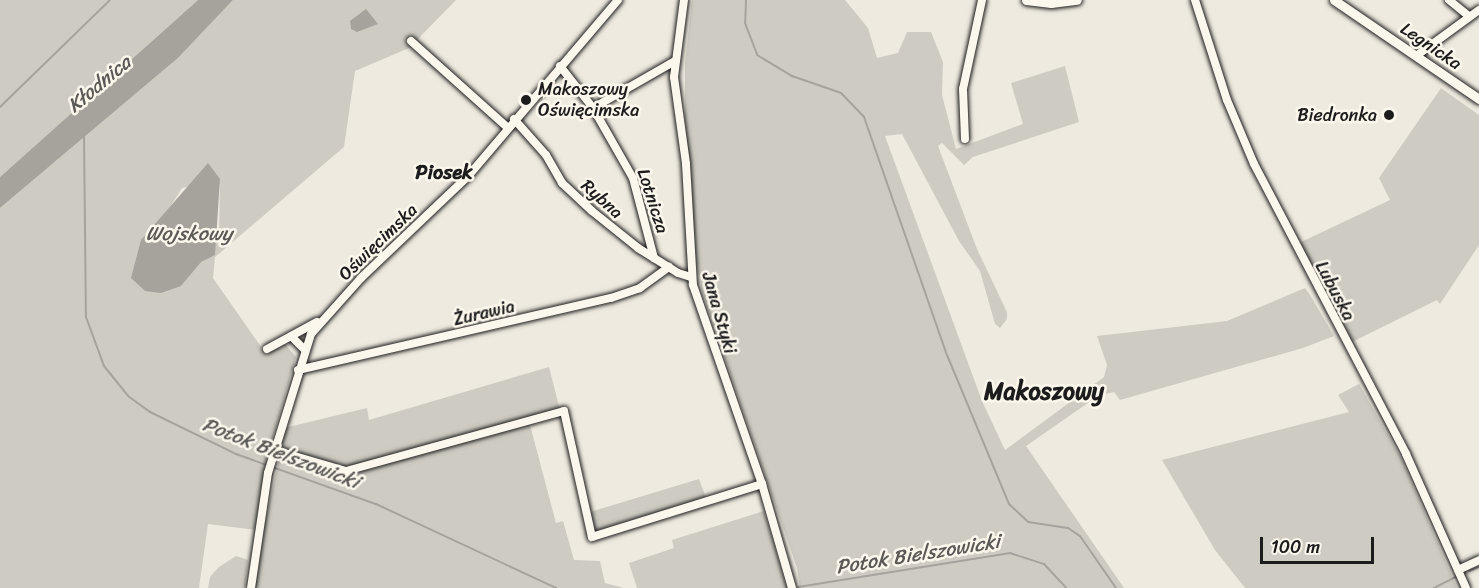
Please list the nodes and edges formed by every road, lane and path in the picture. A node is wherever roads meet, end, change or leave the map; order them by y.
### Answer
1 (618, 0) edge
2 (684, 0) edge
3 (982, 0) edge
4 (1026, 0) edge
5 (1077, 0) edge
6 (1196, 0) edge
7 (1334, 0) edge
8 (1449, 0) edge
9 (1479, 10) edge
10 (1469, 16) junction
11 (411, 41) dead end
12 (1416, 56) junction
13 (675, 61) junction
14 (560, 66) junction
15 (1479, 99) edge
16 (593, 108) junction
17 (514, 119) junction
18 (508, 128) junction
19 (965, 140) dead end
20 (654, 258) junction
21 (669, 267) junction
22 (691, 277) junction
23 (326, 316) junction
24 (292, 337) junction
25 (267, 349) dead end
26 (304, 349) junction
27 (298, 370) junction
28 (274, 450) junction
29 (762, 483) junction
30 (1479, 560) edge
31 (1458, 570) junction
32 (251, 588) edge
33 (792, 588) edge
34 (1466, 588) edge

1 - 14 street, Oświęcimska
2 - 13 street, Jana Styki
3 - 19 street
4 - 5 main road
6 - 31 street, Lubuska
7 - 12 main road, Legnicka
8 - 10 street
9 - 10 street
10 - 12 street
11 - 18 street
12 - 15 main road, Legnicka
13 - 16 street
13 - 22 street, Jana Styki
14 - 16 street, Lotnicza
14 - 17 street, Oświęcimska
16 - 20 street, Lotnicza
17 - 18 street, Oświęcimska
17 - 20 street, Rybna
18 - 23 street, Oświęcimska
20 - 21 street, Rybna
21 - 22 street, Rybna
21 - 27 street, Żurawia
22 - 29 street, Jana Styki
23 - 24 street, Oświęcimska
23 - 26 street, Oświęcimska
24 - 25 street, Oświęcimska
24 - 26 street
26 - 27 street, Oświęcimska
27 - 28 street, Oświęcimska
28 - 29 street
28 - 32 street, Oświęcimska
29 - 33 street, Jana Styki
30 - 31 street
31 - 34 street, Lubuska

